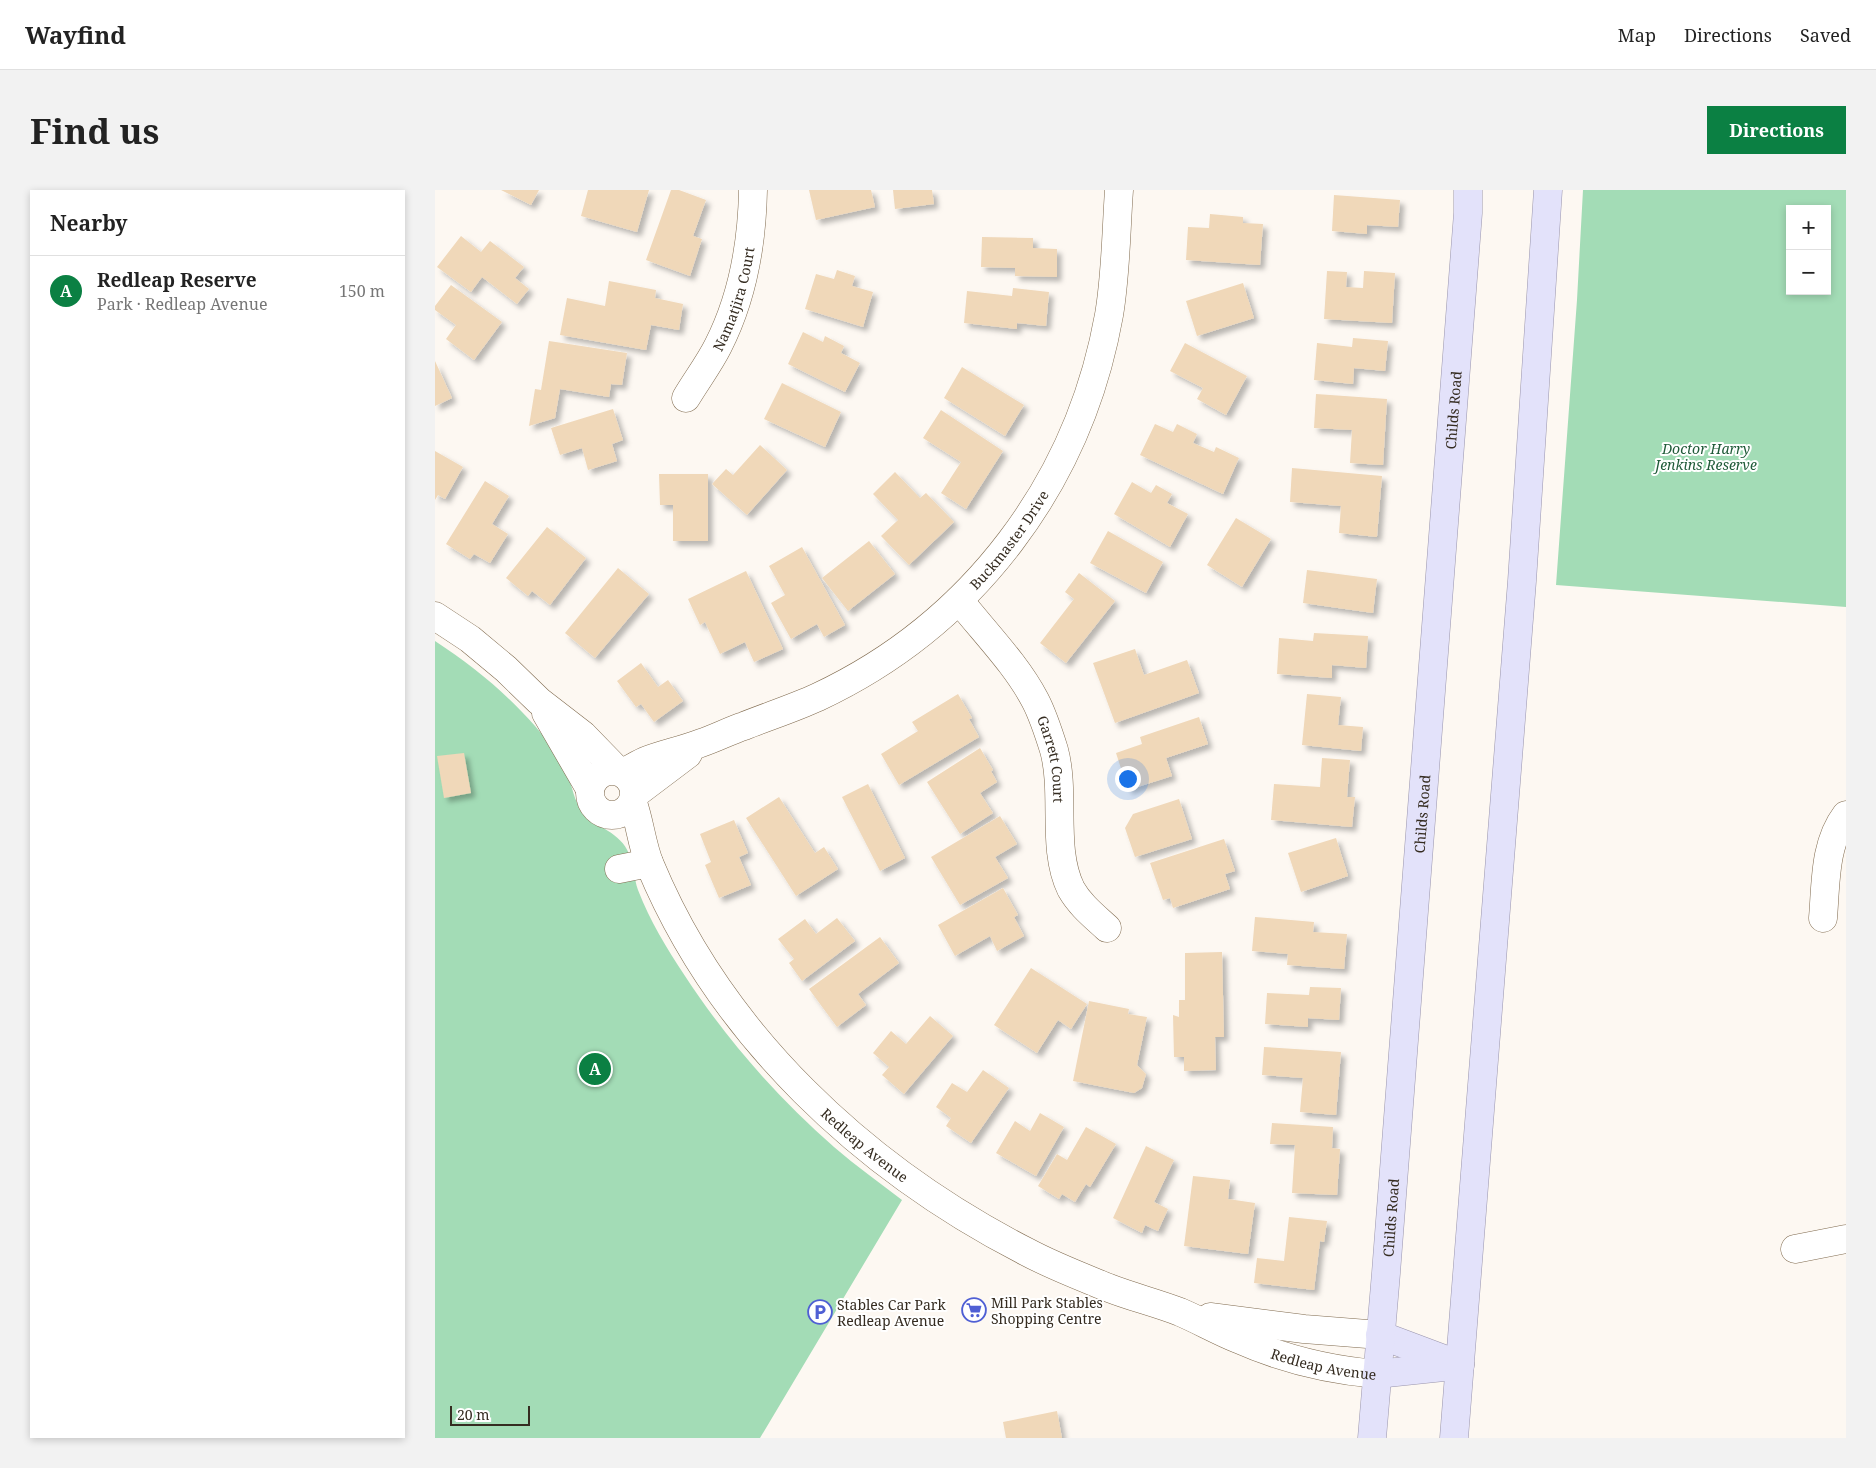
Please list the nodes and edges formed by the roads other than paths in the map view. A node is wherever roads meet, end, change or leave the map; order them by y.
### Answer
1 (753, 190) edge
2 (1119, 190) edge
3 (1468, 190) edge
4 (1548, 190) edge
5 (686, 398) dead end
6 (959, 600) junction
7 (435, 616) edge
8 (539, 701) junction
9 (627, 785) junction
10 (590, 789) junction
11 (1846, 815) edge
12 (609, 816) junction
13 (649, 863) junction
14 (619, 869) dead end
15 (1823, 918) dead end
16 (1107, 928) dead end
17 (1846, 1239) edge
18 (1795, 1249) dead end
19 (1179, 1312) junction
20 (1380, 1336) junction
21 (1460, 1366) junction
22 (1377, 1374) junction
23 (1372, 1438) edge
24 (1453, 1438) edge

1 - 5 street, Namatjira Court
2 - 6 street, Buckmaster Drive
3 - 20 main road, Childs Road
4 - 21 main road
6 - 9 street, Buckmaster Drive
6 - 16 street, Garrett Court
7 - 8 street, Redleap Avenue
8 - 9 street, Redleap Avenue
8 - 10 street, Redleap Avenue
9 - 10 street
9 - 12 street
9 - 13 street, Redleap Avenue
10 - 12 street
11 - 15 street
12 - 13 street, Redleap Avenue
13 - 14 street
13 - 19 street, Redleap Avenue
17 - 18 street
19 - 20 street, Redleap Avenue
19 - 22 street, Redleap Avenue
20 - 21 main road, Redleap Avenue
20 - 22 main road, Childs Road
21 - 22 main road, Redleap Avenue
21 - 24 main road
22 - 23 main road, Childs Road

